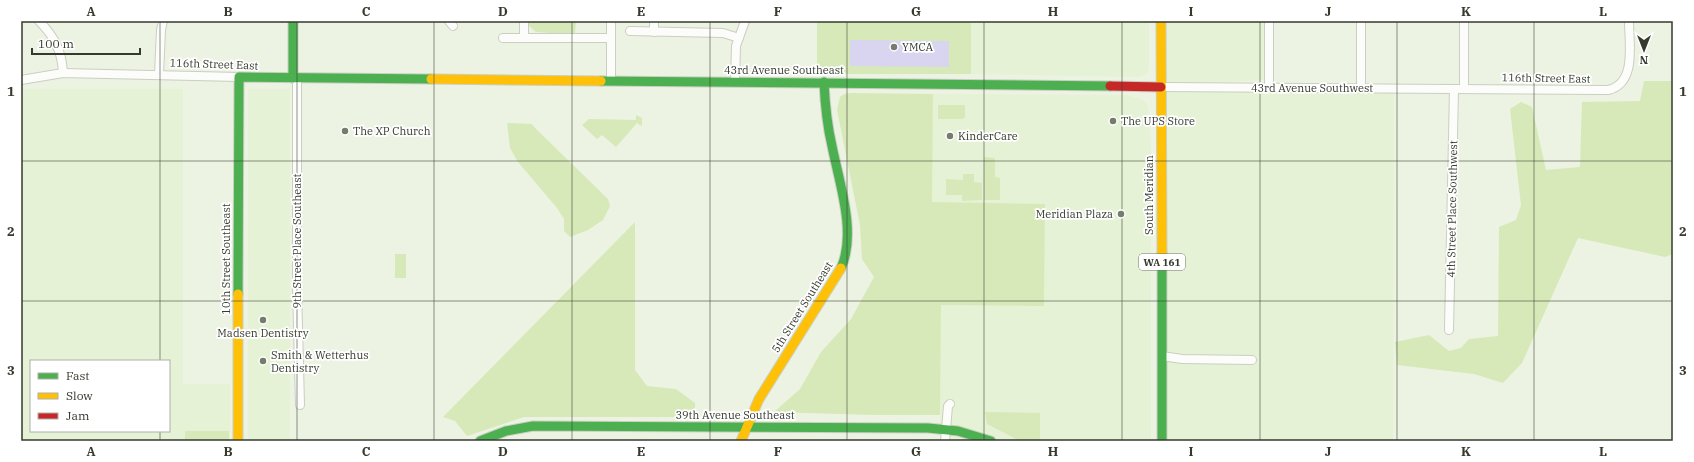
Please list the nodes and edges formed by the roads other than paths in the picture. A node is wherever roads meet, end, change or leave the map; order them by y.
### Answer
1 (39, 21) edge
2 (163, 21) edge
3 (293, 21) edge
4 (524, 21) edge
5 (611, 21) edge
6 (654, 21) edge
7 (745, 21) edge
8 (1161, 21) edge
9 (1269, 21) edge
10 (1361, 21) edge
11 (1464, 21) edge
12 (1629, 21) edge
13 (630, 32) dead end
14 (654, 32) junction
15 (524, 37) junction
16 (503, 38) dead end
17 (611, 38) junction
18 (739, 38) junction
19 (63, 73) junction
20 (159, 74) junction
21 (239, 77) junction
22 (293, 78) junction
23 (407, 79) joint
24 (21, 80) edge
25 (611, 80) junction
26 (735, 82) junction
27 (824, 82) junction
28 (1161, 87) junction
29 (1269, 87) junction
30 (1361, 88) junction
31 (1454, 89) junction
32 (1464, 89) junction
33 (1449, 330) dead end
34 (1162, 356) junction
35 (1252, 360) dead end
36 (950, 404) dead end
37 (300, 405) dead end
38 (746, 427) junction
39 (946, 430) junction
40 (238, 441) edge
41 (480, 441) edge
42 (741, 441) edge
43 (945, 441) edge
44 (991, 441) edge
45 (1162, 441) edge

1 - 19 street
2 - 20 street
3 - 22 street
4 - 15 street
5 - 17 street
6 - 14 street
7 - 18 street
8 - 28 street, South Meridian / WA 161
9 - 29 street
10 - 30 street
11 - 32 street
12 - 32 street, 116th Street East
13 - 14 street
14 - 18 street
15 - 16 street
15 - 17 street
17 - 25 street
18 - 26 street
19 - 20 street, 116th Street East
19 - 24 street, 116th Street East
20 - 21 street, 116th Street East
21 - 22 street, 116th Street East
21 - 40 street, 10th Street Southeast
22 - 23 street, 116th Street East
22 - 37 street, 9th Street Place Southeast
23 - 25 street, 43rd Avenue Southeast
25 - 26 street, 43rd Avenue Southeast
26 - 27 street, 43rd Avenue Southeast
27 - 28 street, 43rd Avenue Southeast
27 - 38 street, 5th Street Southeast
28 - 29 street, 43rd Avenue Southwest
28 - 34 street, South Meridian / WA 161
29 - 30 street, 43rd Avenue Southwest
30 - 31 street, 43rd Avenue Southwest
31 - 32 street, 43rd Avenue Southwest
31 - 33 street, 4th Street Place Southwest
34 - 35 street
34 - 45 street, South Meridian / WA 161
36 - 39 street
38 - 39 street, 39th Avenue Southeast
38 - 41 street, 39th Avenue Southeast
38 - 42 street, 5th Street Southeast
39 - 43 street
39 - 44 street, 39th Avenue Southeast

